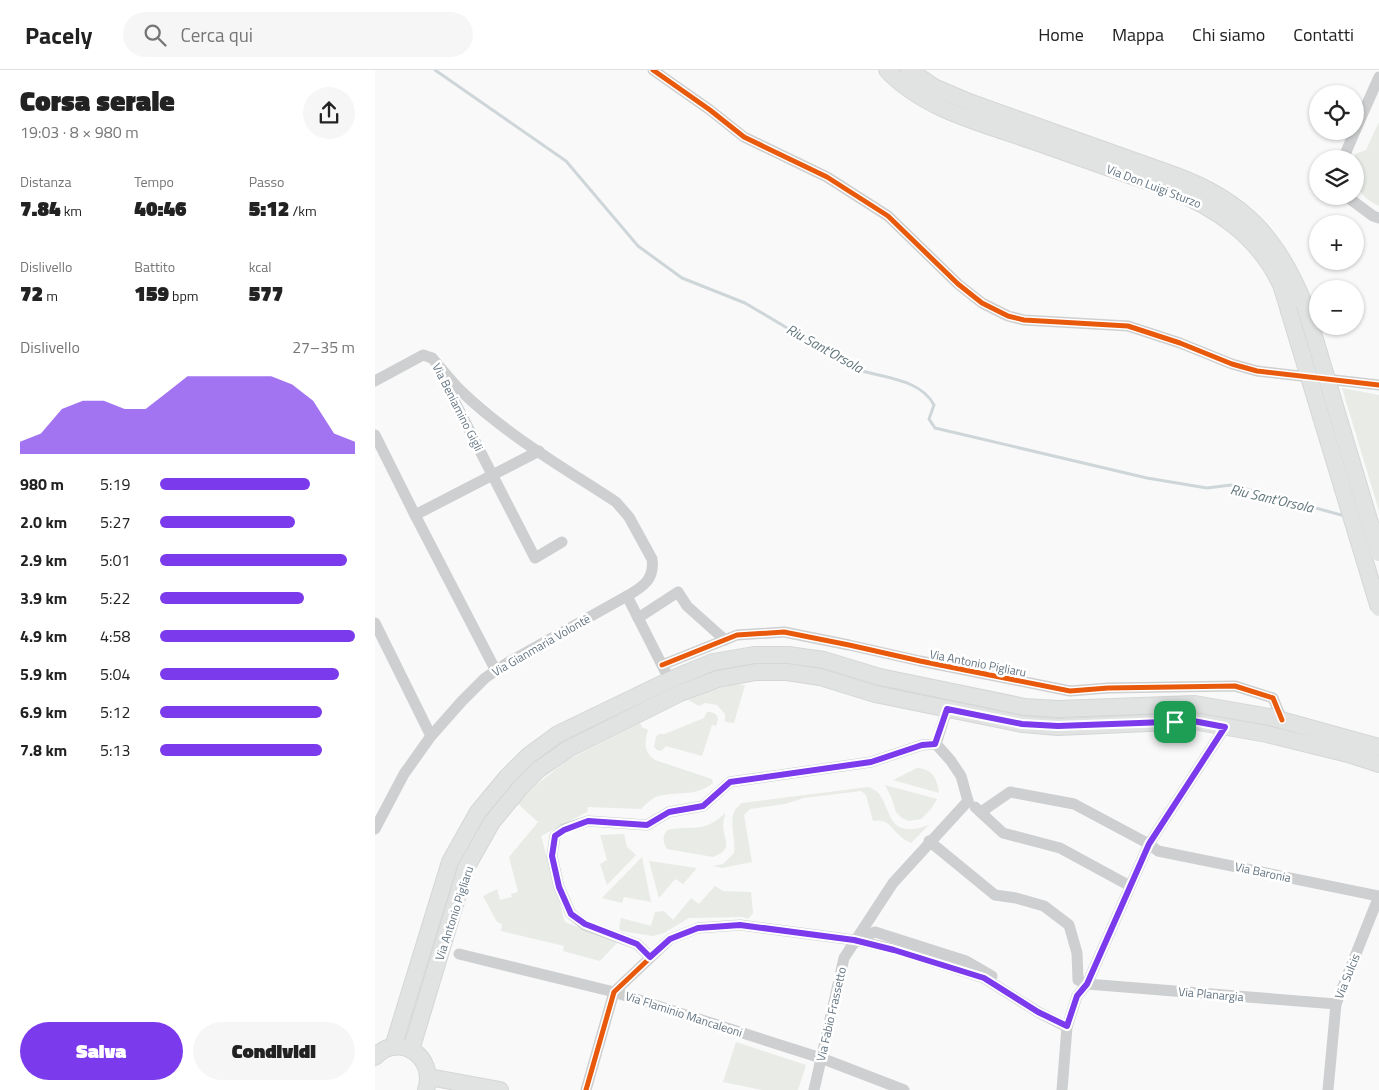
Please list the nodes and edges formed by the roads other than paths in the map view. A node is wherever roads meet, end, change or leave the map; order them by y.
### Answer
1 (653, 70) edge
2 (887, 70) edge
3 (909, 70) edge
4 (1379, 77) edge
5 (1364, 111) edge
6 (1358, 205) edge
7 (1379, 218) edge
8 (1297, 308) junction
9 (433, 358) junction
10 (375, 381) edge
11 (1379, 385) edge
12 (375, 435) edge
13 (539, 451) junction
14 (493, 476) junction
15 (415, 515) junction
16 (563, 542) dead end
17 (1379, 553) edge
18 (627, 596) junction
19 (1379, 608) edge
20 (638, 618) junction
21 (375, 623) edge
22 (725, 640) junction
23 (496, 670) junction
24 (666, 673) junction
25 (947, 709) junction
26 (1282, 720) junction
27 (1225, 727) junction
28 (1379, 735) edge
29 (431, 736) junction
30 (1341, 736) junction
31 (935, 744) junction
32 (1379, 746) edge
33 (1379, 764) edge
34 (968, 801) junction
35 (981, 812) junction
36 (375, 829) edge
37 (929, 841) junction
38 (1149, 844) junction
39 (1130, 886) junction
40 (1379, 896) edge
41 (854, 940) junction
42 (459, 954) dead end
43 (650, 957) junction
44 (1087, 984) junction
45 (614, 992) junction
46 (1336, 1004) junction
47 (1067, 1026) junction
48 (393, 1047) junction
49 (411, 1050) junction
50 (375, 1057) edge
51 (821, 1058) junction
52 (431, 1086) edge
53 (460, 1087) edge
54 (500, 1090) edge
55 (586, 1090) edge
56 (814, 1090) edge
57 (904, 1090) edge
58 (1061, 1090) edge
59 (1328, 1090) edge

1 - 11 street
2 - 8 main road, Via Don Luigi Sturzo
3 - 8 main road, Via Don Luigi Sturzo
4 - 5 street
6 - 7 street
8 - 17 main road, Via Don Luigi Sturzo, bridge
8 - 19 main road, Via Don Luigi Sturzo, bridge
9 - 10 street
9 - 13 street, Via Beniamino Gigli
9 - 14 street, Via Beniamino Gigli
12 - 15 street
13 - 14 street
13 - 18 street, Via Beniamino Gigli
14 - 15 street
14 - 16 street, Via Beniamino Gigli
15 - 23 street
18 - 20 street
18 - 23 street, Via Gianmaria Volontè
20 - 22 street
20 - 24 street
21 - 29 street
22 - 24 street, Via Antonio Pigliaru
22 - 26 street, Via Antonio Pigliaru
23 - 29 street, Via Gianmaria Volontè
24 - 26 main road, Via Antonio Pigliaru
24 - 48 main road, Via Antonio Pigliaru
25 - 27 main road, Via Antonio Pigliaru
25 - 31 street
25 - 49 main road, Via Antonio Pigliaru
26 - 30 main road, Via Antonio Pigliaru
27 - 33 main road, Via Antonio Pigliaru
27 - 38 street
28 - 30 main road
29 - 36 street, Via Gianmaria Volontè
30 - 32 main road, Via Antonio Pigliaru
31 - 34 street
31 - 43 street
34 - 35 street
34 - 37 street, Via Fabio Frassetto
35 - 38 street, Via Baronia
35 - 39 street
37 - 41 street, Via Fabio Frassetto
37 - 44 street
38 - 39 street
38 - 40 street, Via Baronia
39 - 44 street
40 - 46 street, Via Sulcis
41 - 43 street
41 - 47 street
41 - 51 street, Via Fabio Frassetto
42 - 45 street, Via Flaminio Mancaleoni
43 - 45 street
44 - 46 street, Via Planargia
44 - 47 street
45 - 51 street, Via Flaminio Mancaleoni
45 - 55 street
46 - 59 street, Via Sulcis
47 - 58 street
48 - 49 main road
48 - 50 main road
49 - 52 main road
51 - 56 street, Via Fabio Frassetto
51 - 57 street, Via Flaminio Mancaleoni
52 - 53 main road
53 - 54 main road

